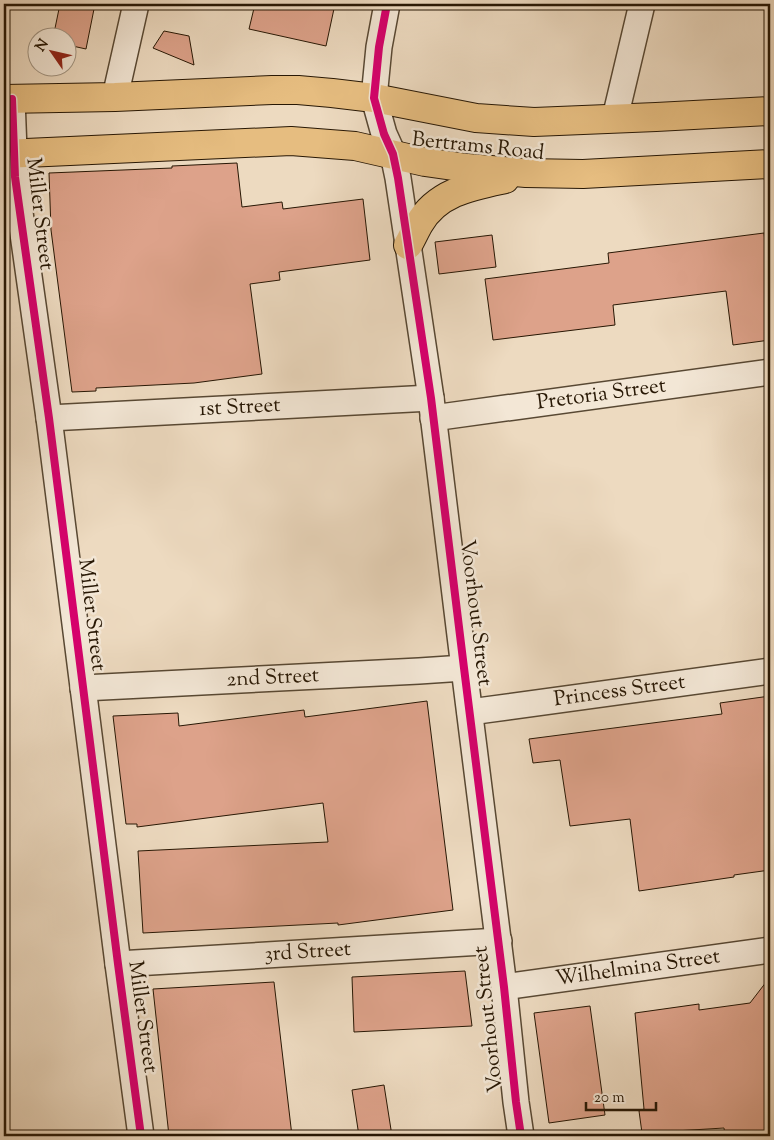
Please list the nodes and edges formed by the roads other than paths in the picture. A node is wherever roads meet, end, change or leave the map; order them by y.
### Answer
1 (136, 4) edge
2 (387, 4) edge
3 (642, 4) edge
4 (115, 97) junction
5 (374, 98) junction
6 (8, 99) edge
7 (770, 111) edge
8 (615, 118) junction
9 (9, 154) edge
10 (393, 154) junction
11 (770, 164) edge
12 (526, 173) junction
13 (408, 245) junction
14 (770, 372) edge
15 (432, 408) junction
16 (49, 418) junction
17 (464, 668) junction
18 (770, 671) edge
19 (83, 688) junction
20 (470, 712) junction
21 (499, 941) junction
22 (770, 950) edge
23 (118, 964) junction
24 (504, 987) junction
25 (516, 1102) junction
26 (141, 1136) edge
27 (520, 1136) edge
28 (536, 1136) edge

1 - 4 street
2 - 5 street
3 - 8 street
4 - 5 main road, Bertrams Road
4 - 6 main road, Bertrams Road
5 - 8 main road, Bertrams Road
5 - 10 street, Voorhout Street
6 - 9 street, Miller Street
7 - 8 main road, Bertrams Road
9 - 10 main road, Bertrams Road
9 - 16 street, Miller Street
10 - 12 main road, Bertrams Road
10 - 13 street, Voorhout Street
11 - 12 main road, Bertrams Road
12 - 13 main road
13 - 15 street, Voorhout Street
14 - 15 street, Pretoria Street
15 - 16 street, 1st Street
15 - 17 street, Voorhout Street
16 - 19 street, Miller Street
17 - 19 street, 2nd Street
17 - 20 street, Voorhout Street
18 - 20 street, Princess Street
19 - 23 street, Miller Street
20 - 21 street, Voorhout Street
21 - 23 street, 3rd Street
21 - 24 street, Voorhout Street
22 - 24 street, Wilhelmina Street
23 - 26 street, Miller Street
24 - 25 street, Voorhout Street
25 - 27 street, Voorhout Street
25 - 28 street

